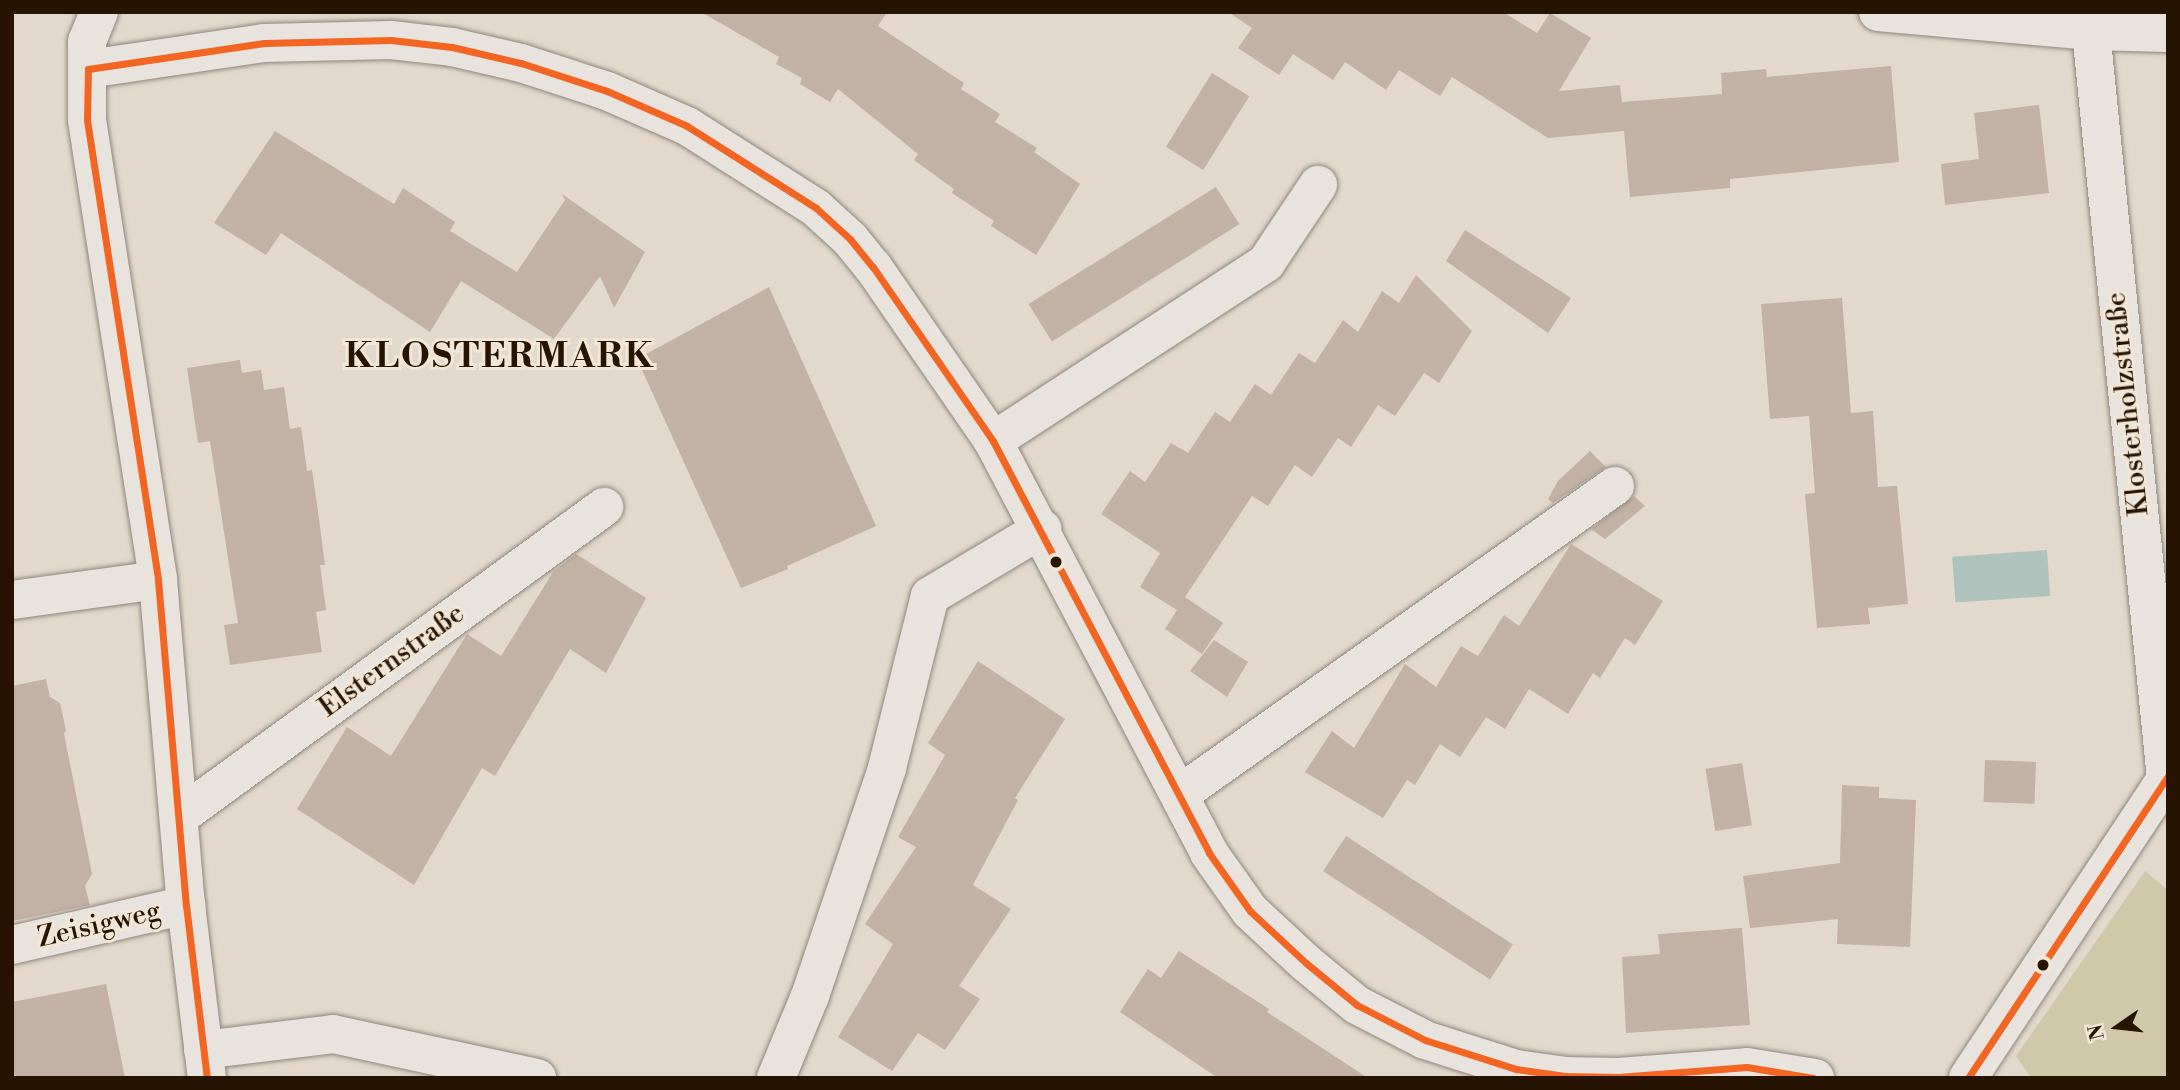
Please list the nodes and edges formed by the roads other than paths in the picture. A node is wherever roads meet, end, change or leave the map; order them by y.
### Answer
1 (99, 12) edge
2 (1878, 12) edge
3 (2091, 31) junction
4 (2168, 33) edge
5 (88, 69) junction
6 (1318, 185) dead end
7 (993, 441) junction
8 (1615, 486) dead end
9 (604, 507) dead end
10 (1042, 529) junction
11 (158, 580) junction
12 (12, 600) edge
13 (2167, 777) edge
14 (1180, 794) junction
15 (180, 816) junction
16 (186, 905) junction
17 (12, 944) edge
18 (205, 1064) edge
19 (1985, 1070) edge
20 (537, 1078) edge
21 (776, 1078) edge
22 (1815, 1078) edge

1 - 5 street
2 - 3 street
3 - 4 street
3 - 13 street, Klosterholzstraße
5 - 7 street
5 - 11 street
6 - 7 street
7 - 10 street
8 - 14 street
9 - 15 street, Elsternstraße
10 - 14 street
10 - 21 street
11 - 12 street
11 - 15 street
13 - 19 street, Klosterholzstraße
14 - 22 street
15 - 16 street
16 - 17 street, Zeisigweg
16 - 18 street
18 - 20 street

